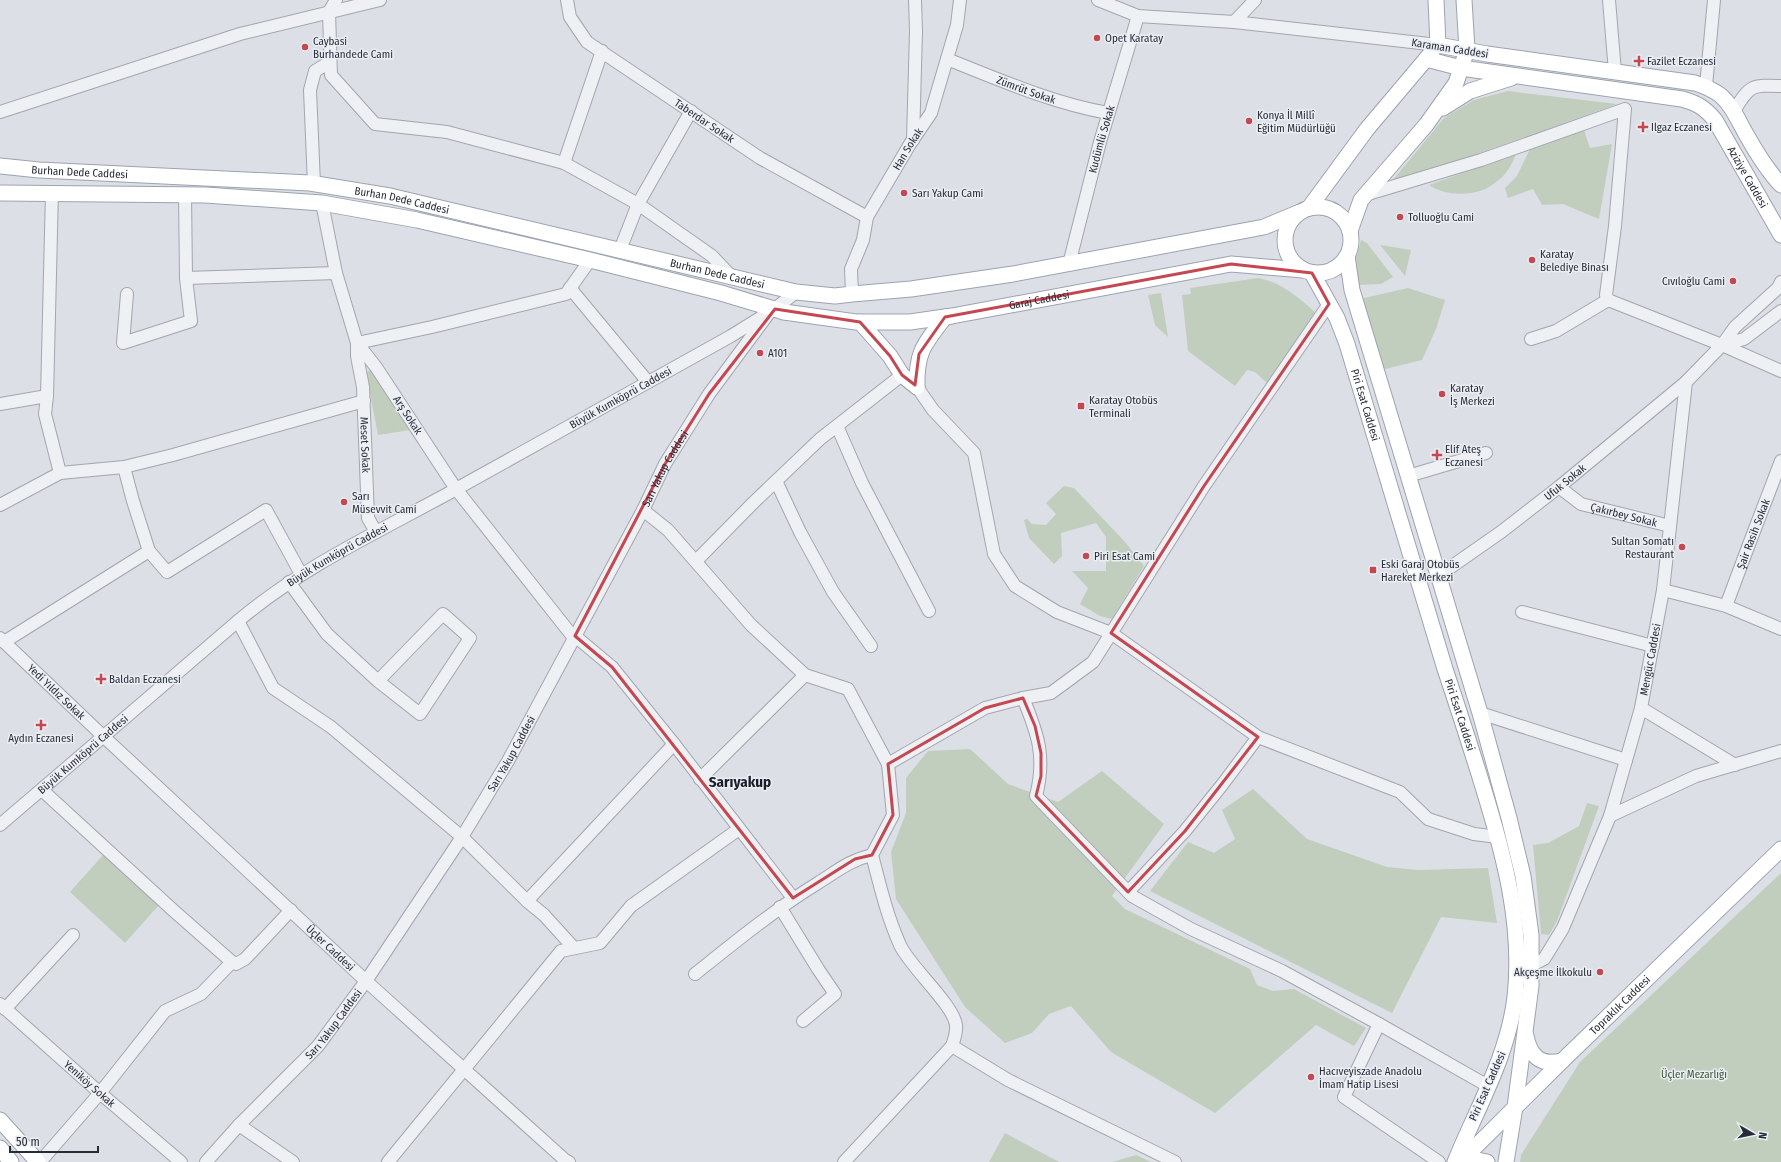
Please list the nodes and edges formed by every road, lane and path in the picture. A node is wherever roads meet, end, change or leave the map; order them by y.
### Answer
1 (336, 0) edge
2 (380, 0) edge
3 (567, 0) edge
4 (915, 0) edge
5 (960, 0) edge
6 (1098, 0) edge
7 (1436, 0) edge
8 (1464, 0) edge
9 (1609, 0) edge
10 (1714, 0) edge
11 (1249, 2) edge
12 (329, 12) junction
13 (1138, 16) junction
14 (1234, 22) junction
15 (1438, 45) junction
16 (1466, 50) junction
17 (602, 51) junction
18 (947, 59) junction
19 (1426, 59) junction
20 (330, 62) junction
21 (1461, 68) junction
22 (1615, 72) junction
23 (1519, 76) junction
24 (1706, 86) junction
25 (1781, 86) edge
26 (691, 110) junction
27 (1734, 111) junction
28 (0, 112) edge
29 (1108, 113) junction
30 (1434, 115) junction
31 (1715, 120) joint
32 (913, 140) junction
33 (564, 163) junction
34 (0, 166) edge
35 (314, 184) junction
36 (1781, 185) edge
37 (52, 192) junction
38 (0, 193) edge
39 (1368, 194) junction
40 (185, 195) junction
41 (322, 203) junction
42 (638, 204) junction
43 (1305, 210) junction
44 (867, 217) junction
45 (1350, 231) junction
46 (1781, 235) edge
47 (620, 250) junction
48 (1347, 256) junction
49 (590, 260) junction
50 (1069, 264) junction
51 (1308, 272) junction
52 (336, 273) junction
53 (731, 276) junction
54 (186, 278) junction
55 (1781, 282) edge
56 (570, 288) junction
57 (796, 292) junction
58 (127, 294) dead end
59 (852, 294) junction
60 (1608, 300) junction
61 (1329, 304) junction
62 (772, 311) junction
63 (1781, 311) edge
64 (945, 317) junction
65 (860, 322) junction
66 (1531, 339) dead end
67 (357, 343) junction
68 (1722, 345) junction
69 (1781, 371) edge
70 (902, 375) junction
71 (648, 382) junction
72 (1686, 382) junction
73 (917, 387) junction
74 (47, 396) junction
75 (364, 401) junction
76 (0, 404) edge
77 (837, 426) junction
78 (1486, 453) dead end
79 (1781, 461) edge
80 (124, 467) junction
81 (60, 473) junction
82 (1408, 476) junction
83 (776, 481) junction
84 (1559, 487) junction
85 (456, 489) junction
86 (0, 505) edge
87 (643, 510) junction
88 (1670, 526) junction
89 (376, 532) junction
90 (149, 551) junction
91 (696, 561) junction
92 (301, 574) junction
93 (1438, 576) junction
94 (289, 582) junction
95 (1664, 590) junction
96 (1726, 606) junction
97 (929, 611) dead end
98 (1522, 612) dead end
99 (238, 621) junction
100 (1781, 629) edge
101 (1111, 633) junction
102 (575, 637) junction
103 (2, 640) edge
104 (871, 646) dead end
105 (1653, 646) junction
106 (805, 675) junction
107 (378, 681) junction
108 (1023, 698) junction
109 (1640, 708) junction
110 (1480, 713) junction
111 (103, 736) junction
112 (1258, 737) junction
113 (674, 744) junction
114 (113, 746) joint
115 (1781, 751) edge
116 (1626, 760) junction
117 (888, 764) junction
118 (1735, 765) junction
119 (700, 779) junction
120 (42, 790) junction
121 (1610, 816) junction
122 (0, 825) edge
123 (739, 829) junction
124 (1498, 836) junction
125 (462, 837) junction
126 (1781, 849) edge
127 (872, 855) junction
128 (1128, 892) junction
129 (793, 898) junction
130 (527, 901) junction
131 (780, 907) junction
132 (291, 910) junction
133 (74, 935) dead end
134 (574, 948) junction
135 (232, 962) junction
136 (1532, 964) junction
137 (694, 974) dead end
138 (366, 981) junction
139 (3, 1007) edge
140 (803, 1021) dead end
141 (1379, 1024) junction
142 (1526, 1033) junction
143 (952, 1046) junction
144 (1562, 1061) junction
145 (464, 1069) junction
146 (1488, 1086) junction
147 (100, 1093) junction
148 (1515, 1107) junction
149 (0, 1120) edge
150 (239, 1124) junction
151 (0, 1148) edge
152 (566, 1161) edge
153 (11, 1162) edge
154 (39, 1162) edge
155 (181, 1162) edge
156 (206, 1162) edge
157 (293, 1162) edge
158 (388, 1162) edge
159 (844, 1162) edge
160 (1175, 1162) edge
161 (1439, 1162) edge
162 (1455, 1162) edge
163 (1461, 1162) edge
164 (1487, 1162) edge
165 (1506, 1162) edge

1 - 12 street
2 - 12 street
3 - 17 street, Taberdar Sokak
4 - 32 street
5 - 18 street, Han Sokak
6 - 13 street, Karaman Caddesi
7 - 15 main road
8 - 16 main road
9 - 22 street
10 - 24 street
11 - 14 street
12 - 20 street
12 - 28 street
13 - 14 street, Karaman Caddesi
13 - 29 street, Kudümlü Sokak
14 - 15 street, Karaman Caddesi
15 - 16 main road, Karaman Caddesi
15 - 19 main road
16 - 21 main road
16 - 22 main road, Karaman Caddesi
17 - 26 street, Taberdar Sokak
17 - 33 street
18 - 29 street, Zümrüt Sokak
18 - 32 street, Han Sokak
19 - 21 main road, Karaman Caddesi
19 - 43 main road
20 - 33 street
20 - 35 street
21 - 23 main road, Karaman Caddesi
21 - 30 main road
22 - 24 main road, Karaman Caddesi
23 - 30 main road
23 - 31 main road, Karaman Caddesi
24 - 27 main road, Karaman Caddesi
25 - 27 street
26 - 42 street
26 - 44 street, Taberdar Sokak
27 - 36 main road, Aziziye Caddesi
29 - 50 street, Kudümlü Sokak
30 - 39 main road
31 - 46 main road, Aziziye Caddesi
32 - 44 street, Han Sokak
33 - 42 street
34 - 35 main road, Burhan Dede Caddesi
35 - 47 main road, Burhan Dede Caddesi
37 - 38 main road, Burhan Dede Caddesi
37 - 40 main road, Burhan Dede Caddesi
37 - 74 street
39 - 45 main road
39 - 60 street
40 - 41 main road, Burhan Dede Caddesi
40 - 54 street
41 - 49 main road, Burhan Dede Caddesi
41 - 52 street
42 - 47 street
42 - 53 street
43 - 45 main road
43 - 50 main road
43 - 51 main road
44 - 59 street, Han Sokak
45 - 48 main road
47 - 53 main road, Burhan Dede Caddesi
48 - 51 main road
48 - 82 main road, Piri Esat Caddesi
49 - 56 street
49 - 62 main road, Burhan Dede Caddesi
50 - 59 main road
51 - 61 main road, Piri Esat Caddesi
51 - 64 main road, Garaj Caddesi
52 - 54 street
52 - 67 street
53 - 57 main road, Burhan Dede Caddesi
54 - 58 street
55 - 68 street
56 - 67 street
56 - 71 street
57 - 59 main road
57 - 62 street, Büyük Kumköprü Caddesi
60 - 66 street
60 - 68 street
61 - 101 street
61 - 124 main road, Piri Esat Caddesi
62 - 65 main road, Garaj Caddesi
62 - 71 street, Büyük Kumköprü Caddesi
62 - 87 street, Sarı Yakup Caddesi
63 - 68 street
64 - 65 main road, Garaj Caddesi
64 - 73 main road
65 - 70 main road
67 - 75 street, Meset Sokak
67 - 85 street, Arş Sokak
68 - 69 street
68 - 72 street
70 - 73 main road
70 - 77 street
71 - 85 street, Büyük Kumköprü Caddesi
72 - 84 street, Ufuk Sokak
72 - 88 street, Mengüc Caddesi
73 - 101 street
74 - 76 street
74 - 81 street
75 - 80 street
75 - 89 street, Meset Sokak
77 - 83 street
77 - 97 street
78 - 82 street
79 - 96 street, Şair Rasih Sokak
80 - 81 street
80 - 90 street
81 - 86 street
82 - 93 main road, Piri Esat Caddesi
83 - 91 street
83 - 104 street
84 - 88 street, Çakırbey Sokak
84 - 93 street, Ufuk Sokak
85 - 89 street, Büyük Kumköprü Caddesi
85 - 102 street, Arş Sokak
87 - 91 street
87 - 102 street, Sarı Yakup Caddesi
88 - 95 street, Mengüc Caddesi
89 - 92 street, Büyük Kumköprü Caddesi
90 - 92 street
90 - 103 street
91 - 106 street
92 - 94 street, Büyük Kumköprü Caddesi
93 - 110 main road, Piri Esat Caddesi
94 - 99 street, Büyük Kumköprü Caddesi
94 - 107 street
95 - 96 street
95 - 105 street, Mengüc Caddesi
96 - 100 street
98 - 105 street
99 - 111 street, Büyük Kumköprü Caddesi
99 - 125 street
101 - 108 street
101 - 112 street
102 - 113 street, Arş Sokak
102 - 125 street, Sarı Yakup Caddesi
103 - 111 street, Yedi Yıldız Sokak
105 - 109 street, Mengüc Caddesi
106 - 117 street
106 - 119 street
107 - 107 street
108 - 117 street
108 - 128 street
109 - 116 street, Mengüc Caddesi
109 - 118 street
110 - 116 street
110 - 136 main road, Piri Esat Caddesi
111 - 114 street, Yedi Yıldız Sokak
111 - 120 street, Büyük Kumköprü Caddesi
112 - 124 street
112 - 128 street
113 - 119 street, Arş Sokak
113 - 130 street
114 - 132 street, Üçler Caddesi
115 - 118 street
116 - 121 street, Mengüc Caddesi
117 - 127 street
118 - 121 street
119 - 123 street, Arş Sokak
120 - 122 street, Büyük Kumköprü Caddesi
120 - 135 street
121 - 136 street, Mengüc Caddesi
123 - 129 street, Arş Sokak
123 - 134 street
124 - 146 main road, Piri Esat Caddesi
125 - 130 street
125 - 138 street, Sarı Yakup Caddesi
126 - 144 main road, Topraklık Caddesi
127 - 129 street
127 - 143 street
128 - 141 street
129 - 131 street
130 - 134 street
131 - 137 street
131 - 140 street
132 - 135 street
132 - 138 street, Üçler Caddesi
133 - 139 street
134 - 145 street
135 - 147 street
136 - 142 main road, Piri Esat Caddesi
138 - 145 street, Üçler Caddesi
138 - 150 street, Sarı Yakup Caddesi
139 - 147 street, Yeniköy Sokak
141 - 146 street
141 - 161 street
142 - 144 main road
142 - 148 main road, Piri Esat Caddesi
143 - 159 street
143 - 160 street
144 - 148 main road, Topraklık Caddesi
145 - 152 street, Üçler Caddesi
145 - 158 street
146 - 162 main road, Piri Esat Caddesi
147 - 154 street
147 - 155 street, Yeniköy Sokak
148 - 163 main road, Topraklık Caddesi
148 - 165 main road, Piri Esat Caddesi
149 - 154 main road
150 - 156 street, Sarı Yakup Caddesi
150 - 157 street
151 - 153 main road
163 - 164 main road

